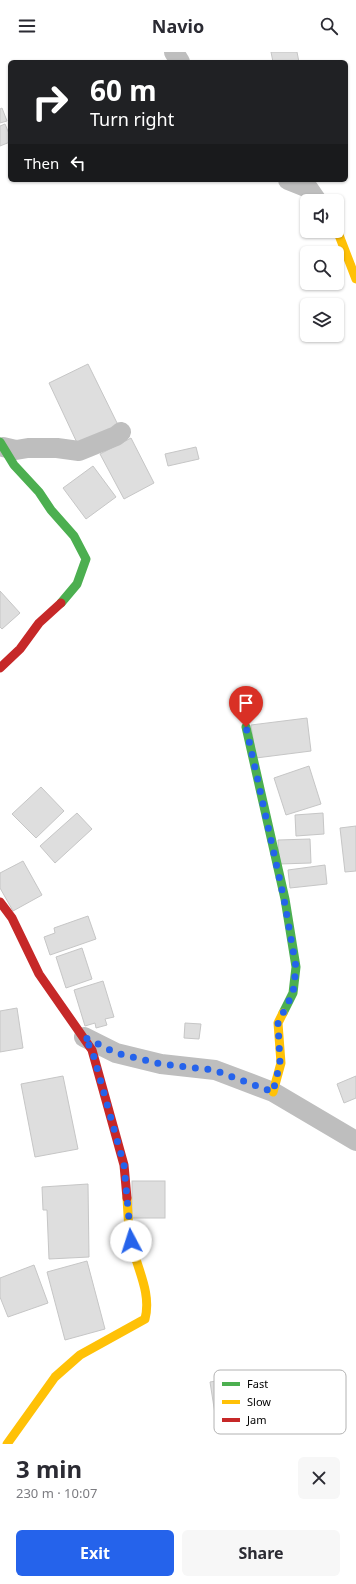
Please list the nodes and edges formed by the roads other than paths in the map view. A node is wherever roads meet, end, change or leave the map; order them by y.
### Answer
1 (293, 182) edge
2 (312, 194) edge
3 (340, 238) edge
4 (356, 279) edge
5 (121, 432) dead end
6 (2, 445) edge
7 (0, 668) edge
8 (246, 727) dead end
9 (0, 902) edge
10 (84, 1037) junction
11 (273, 1092) junction
12 (356, 1141) edge
13 (7, 1444) edge

1 - 2 street
3 - 4 street
5 - 6 street
6 - 7 street
8 - 11 street
9 - 10 street
10 - 11 street
10 - 13 street
11 - 12 street

